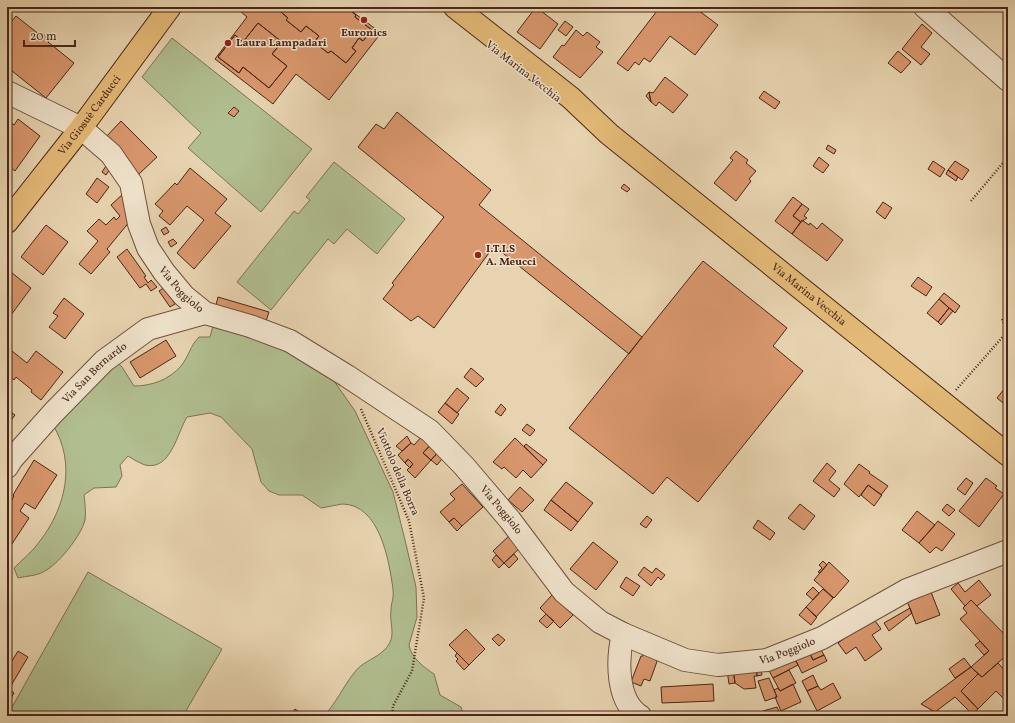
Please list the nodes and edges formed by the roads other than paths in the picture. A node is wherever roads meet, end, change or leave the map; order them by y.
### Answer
1 (170, 7) edge
2 (440, 7) edge
3 (454, 7) edge
4 (925, 7) edge
5 (1008, 80) edge
6 (7, 92) edge
7 (81, 128) junction
8 (609, 134) junction
9 (7, 222) edge
10 (205, 313) junction
11 (1008, 455) edge
12 (7, 467) edge
13 (1008, 551) edge
14 (623, 634) junction
15 (640, 716) edge

1 - 7 main road, Via Giosuè Carducci
2 - 8 main road, Via Marina Vecchia
3 - 8 main road, Via Marina Vecchia
4 - 5 street
6 - 7 street, Via Poggiolo
7 - 9 main road, Via Giosuè Carducci
7 - 10 street, Via Poggiolo
8 - 11 main road, Via Marina Vecchia
10 - 12 street, Via San Bernardo
10 - 14 street, Via Poggiolo
13 - 14 street, Via Poggiolo
14 - 15 street

